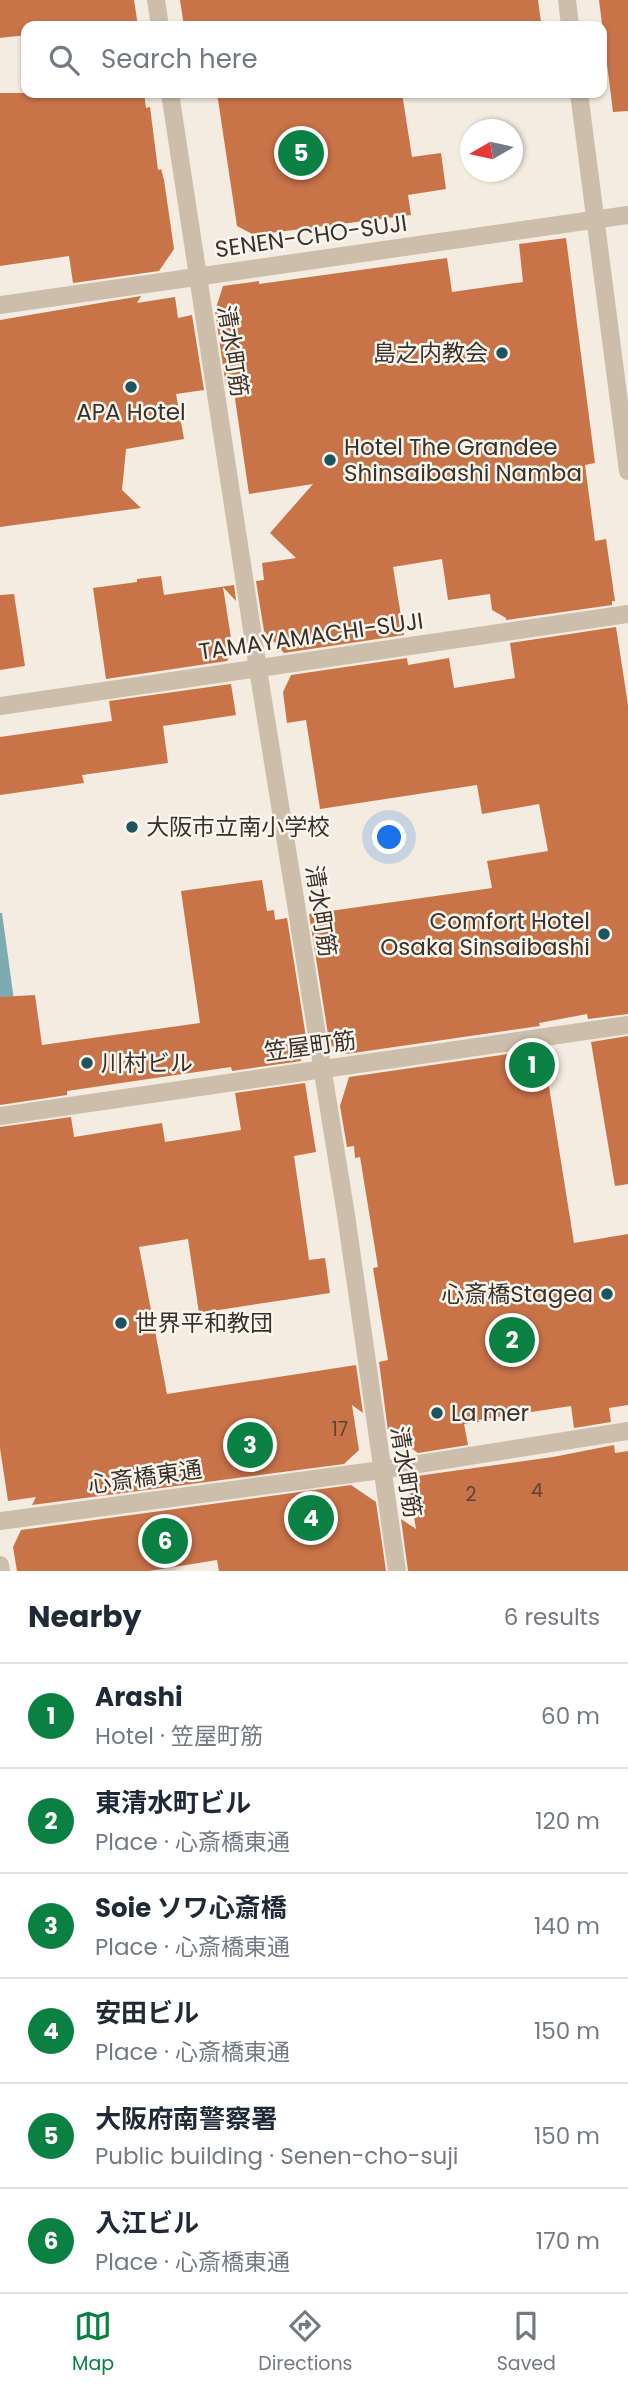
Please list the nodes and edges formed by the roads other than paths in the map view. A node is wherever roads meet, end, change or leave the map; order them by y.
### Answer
1 (156, 0) edge
2 (567, 0) edge
3 (159, 21) edge
4 (569, 21) edge
5 (171, 98) edge
6 (580, 98) edge
7 (628, 215) edge
8 (595, 219) junction
9 (197, 277) junction
10 (0, 305) edge
11 (628, 471) edge
12 (628, 614) edge
13 (258, 669) junction
14 (0, 706) edge
15 (628, 1025) edge
16 (321, 1069) junction
17 (0, 1116) edge
18 (628, 1431) edge
19 (381, 1470) junction
20 (0, 1521) edge
21 (0, 1565) edge
22 (1, 1571) edge
23 (397, 1571) edge

1 - 3 street
2 - 4 street
5 - 9 street, 清水町筋
6 - 8 street
7 - 8 street, SENEN-CHO-SUJI
8 - 9 street, SENEN-CHO-SUJI
8 - 11 street
9 - 10 street, SENEN-CHO-SUJI
9 - 13 street, 清水町筋
12 - 13 street, TAMAYAMACHI-SUJI
13 - 14 street, TAMAYAMACHI-SUJI
13 - 16 street, 清水町筋
15 - 16 street, 笠屋町筋
16 - 17 street, 笠屋町筋
16 - 19 street, 清水町筋
18 - 19 street, 心斎橋東通
19 - 20 street, 心斎橋東通
19 - 23 street, 清水町筋
21 - 22 street

